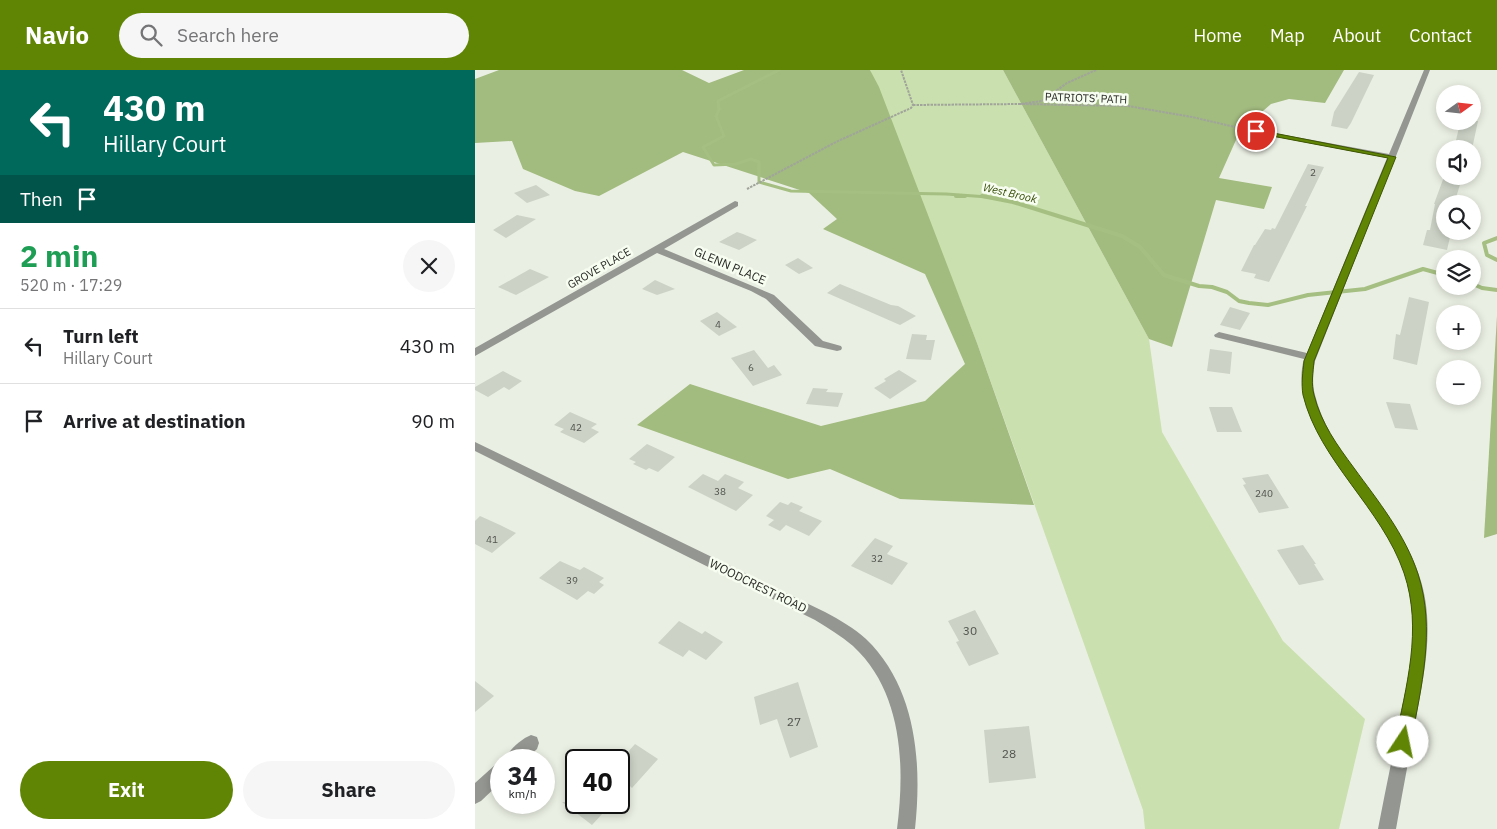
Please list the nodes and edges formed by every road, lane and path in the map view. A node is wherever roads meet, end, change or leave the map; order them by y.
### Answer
1 (901, 70) edge
2 (1097, 70) edge
3 (1427, 70) edge
4 (1020, 104) junction
5 (913, 105) junction
6 (1235, 127) dead end
7 (1256, 131) dead end
8 (1392, 157) junction
9 (747, 188) dead end
10 (735, 204) dead end
11 (657, 249) junction
12 (1219, 335) dead end
13 (837, 348) dead end
14 (475, 353) edge
15 (1311, 356) junction
16 (475, 446) edge
17 (531, 743) dead end
18 (525, 749) edge
19 (490, 781) edge
20 (475, 795) edge
21 (907, 829) edge
22 (1387, 829) edge

1 - 5 path
2 - 4 path, PATRIOTS' PATH
3 - 8 street
4 - 5 path
4 - 6 path, PATRIOTS' PATH
5 - 9 path
7 - 8 street
8 - 15 street
10 - 11 street, GROVE PLACE
11 - 13 street, GLENN PLACE
11 - 14 street, GROVE PLACE
12 - 15 street
15 - 22 street
16 - 21 street, WOODCREST ROAD
17 - 18 street
19 - 20 street

